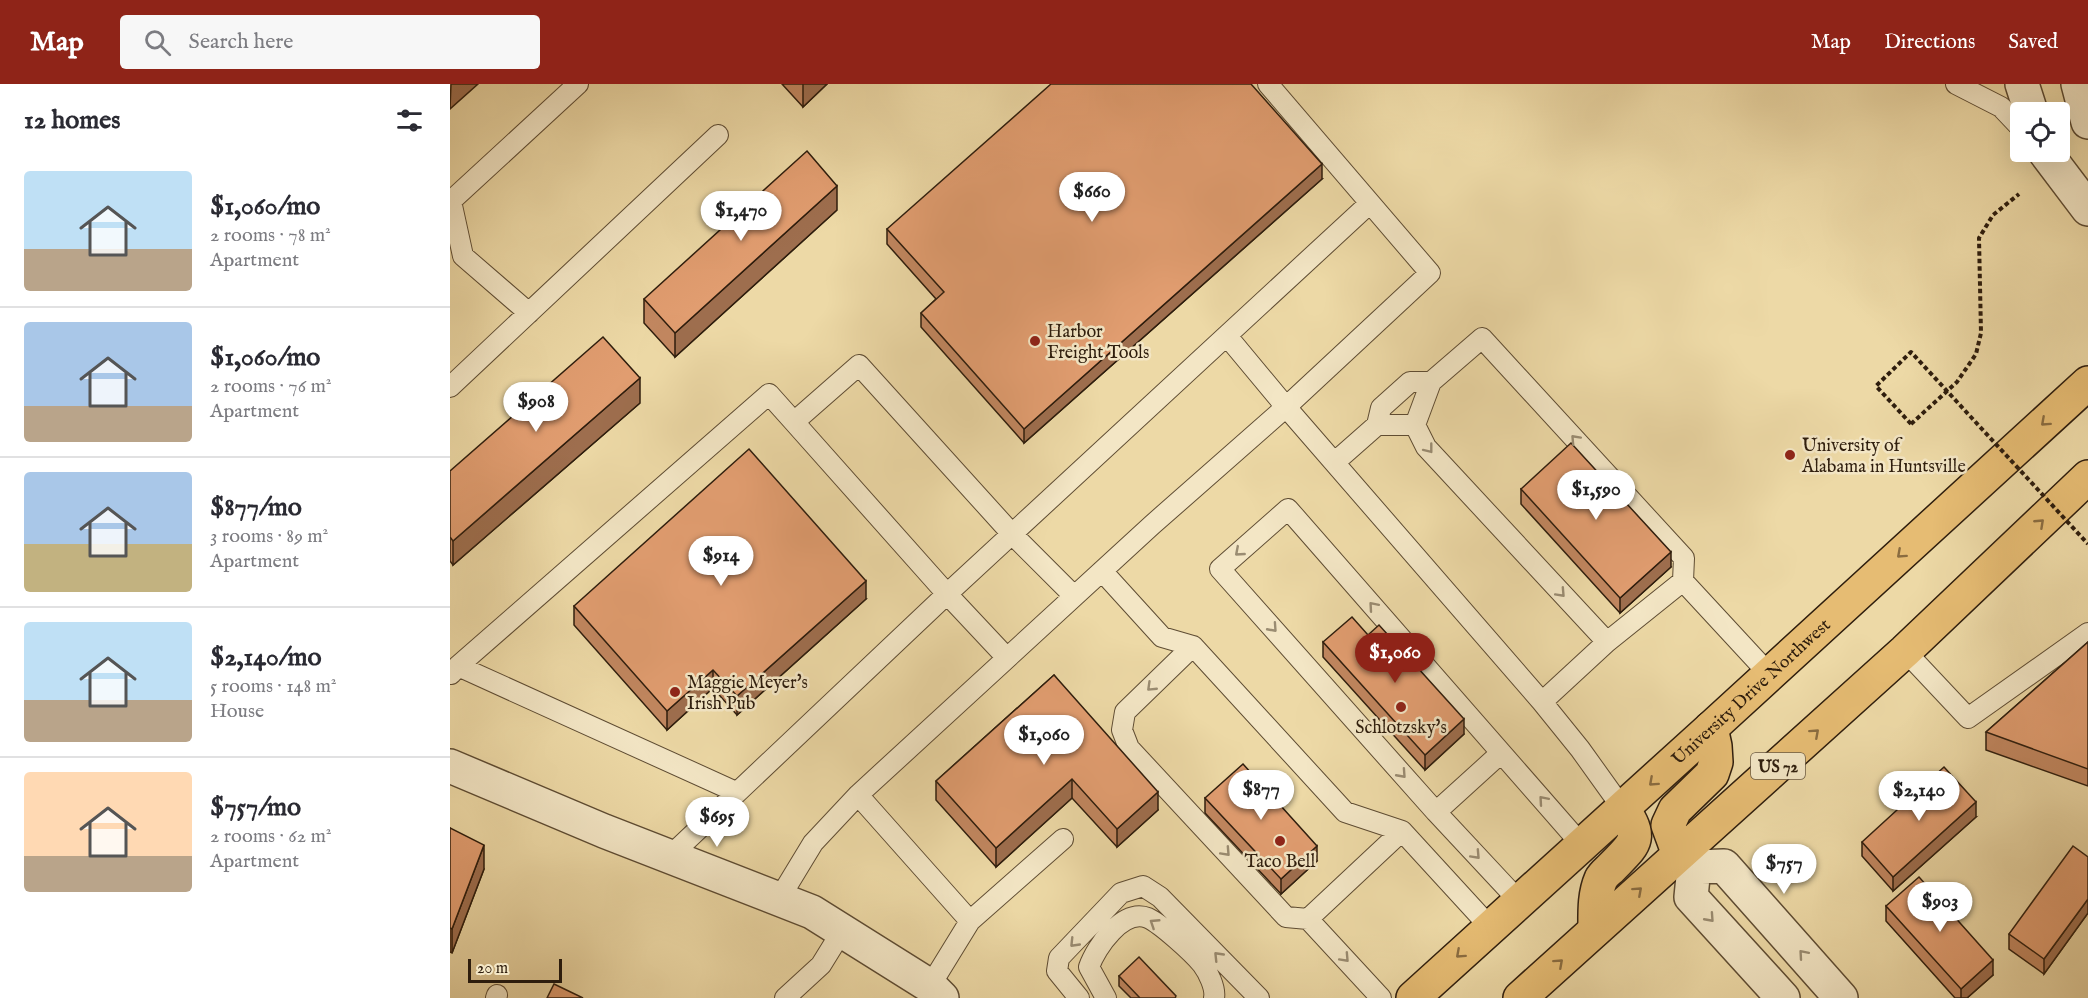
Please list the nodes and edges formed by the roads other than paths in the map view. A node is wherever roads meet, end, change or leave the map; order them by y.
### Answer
1 (578, 84) edge
2 (1268, 84) edge
3 (1956, 84) edge
4 (2022, 84) edge
5 (2078, 84) edge
6 (2028, 102) edge
7 (2010, 116) edge
8 (2088, 122) edge
9 (717, 135) dead end
10 (2052, 162) edge
11 (1369, 204) junction
12 (2088, 210) edge
13 (529, 313) junction
14 (1227, 336) junction
15 (1431, 381) junction
16 (2088, 383) edge
17 (450, 387) edge
18 (1286, 407) junction
19 (794, 422) junction
20 (1377, 425) junction
21 (1415, 425) junction
22 (1335, 462) junction
23 (2088, 477) edge
24 (1012, 534) junction
25 (1102, 571) junction
26 (1683, 581) junction
27 (947, 594) junction
28 (1074, 596) junction
29 (2088, 633) edge
30 (1607, 642) junction
31 (1192, 646) junction
32 (1905, 651) junction
33 (1007, 658) junction
34 (454, 671) edge
35 (1768, 674) junction
36 (1542, 702) junction
37 (1711, 728) junction
38 (1501, 753) junction
39 (450, 766) edge
40 (736, 792) junction
41 (858, 795) junction
42 (1623, 809) junction
43 (1436, 812) junction
44 (1402, 831) junction
45 (1063, 840) dead end
46 (1581, 844) junction
47 (669, 856) junction
48 (1688, 860) junction
49 (779, 899) junction
50 (1519, 901) junction
51 (1308, 919) junction
52 (970, 921) junction
53 (1490, 927) junction
54 (1595, 930) junction
55 (842, 931) junction
56 (936, 992) edge
57 (1074, 996) edge
58 (785, 998) edge
59 (1106, 998) edge
60 (1214, 998) edge
61 (1258, 998) edge
62 (1381, 998) edge
63 (1413, 998) edge
64 (1520, 998) edge
65 (1783, 998) edge
66 (1841, 998) edge

1 - 13 lane
2 - 11 lane
3 - 7 lane
4 - 6 street
5 - 8 street
9 - 13 lane
10 - 12 street
11 - 14 lane
11 - 18 lane
13 - 17 lane
14 - 18 lane
14 - 24 lane
15 - 20 lane
15 - 21 lane
26 -> 15 lane
16 -> 35 highway, University Drive Northwest
18 - 22 lane
18 - 25 lane
19 - 24 lane
19 - 27 lane
19 - 34 lane
20 - 21 lane
20 - 22 lane
21 -> 30 lane
22 - 36 lane
32 -> 23 highway, US 72
24 - 27 lane
24 - 28 lane
25 - 28 lane
25 - 31 lane
26 - 30 lane
26 - 35 lane
27 - 33 lane
27 - 40 lane
28 - 33 lane
29 - 32 lane
30 - 36 lane
31 - 44 lane
31 -> 51 lane
48 -> 32 highway, US 72
33 - 41 lane
34 - 40 lane
35 - 37 highway, University Drive Northwest
36 - 42 lane
37 -> 42 highway, University Drive Northwest
37 - 48 highway
38 - 43 lane
38 -> 43 lane
46 -> 38 lane
39 - 47 street
40 - 47 lane
41 - 49 lane
41 - 52 lane
42 - 46 highway, University Drive Northwest
42 - 54 highway
43 -> 50 lane
44 - 51 lane
44 - 53 lane
45 - 52 lane
46 - 50 highway, University Drive Northwest
47 - 49 street
54 -> 48 highway, US 72
48 -> 65 street
66 -> 48 street
49 - 55 street
50 - 53 highway, University Drive Northwest
51 -> 62 lane
52 - 56 lane
53 -> 63 highway, University Drive Northwest
64 -> 54 highway, US 72
55 - 56 street
55 - 58 lane
61 -> 57 lane
60 -> 59 lane

